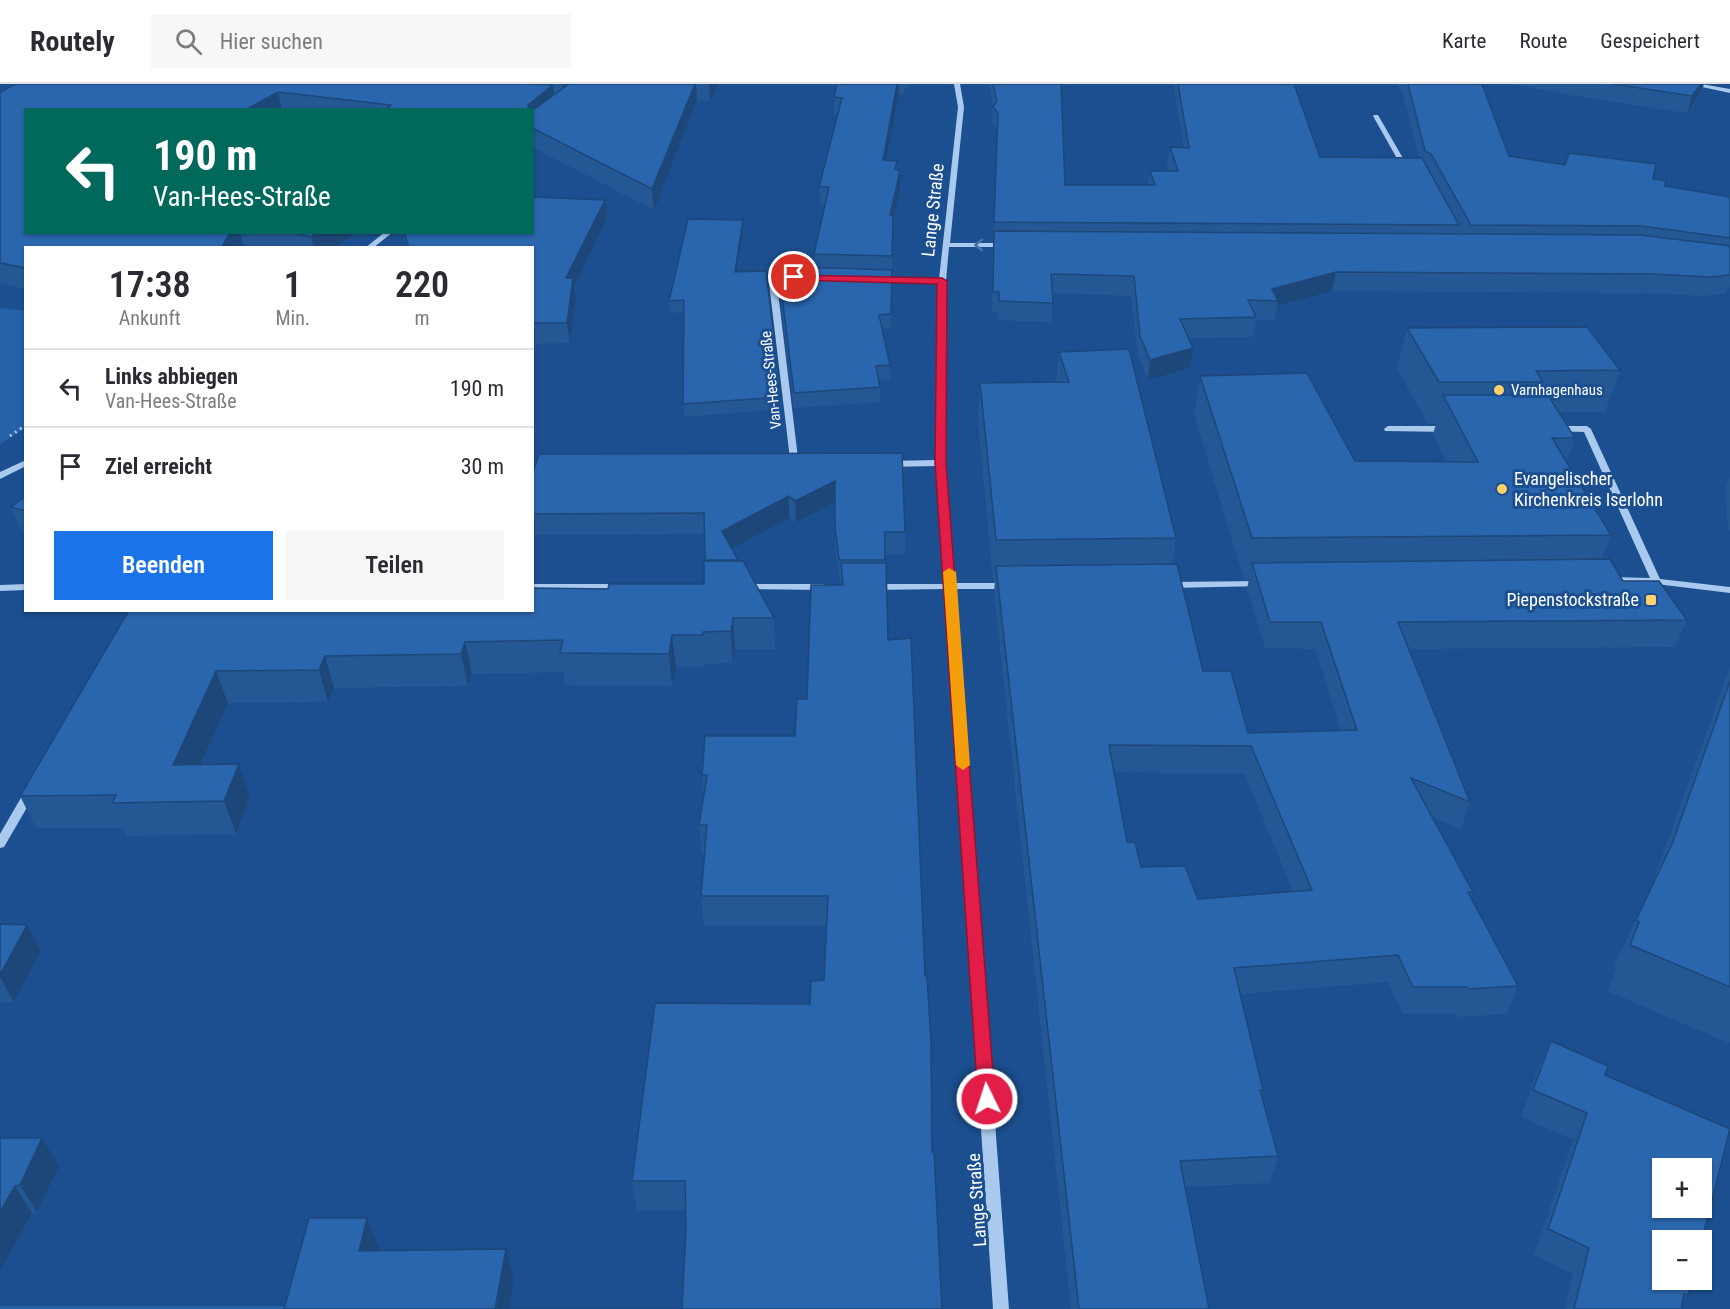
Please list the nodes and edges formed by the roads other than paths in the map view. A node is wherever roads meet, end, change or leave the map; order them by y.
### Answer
1 (957, 84) edge
2 (1691, 84) edge
3 (1730, 91) edge
4 (1376, 116) dead end
5 (1422, 173) edge
6 (387, 234) edge
7 (945, 245) junction
8 (1016, 245) edge
9 (371, 246) edge
10 (806, 277) edge
11 (874, 279) edge
12 (942, 281) junction
13 (1388, 429) dead end
14 (1458, 429) edge
15 (1540, 429) edge
16 (24, 463) edge
17 (941, 463) junction
18 (815, 464) edge
19 (872, 464) edge
20 (0, 476) edge
21 (1604, 580) edge
22 (1656, 581) junction
23 (1271, 584) edge
24 (1164, 585) edge
25 (1022, 586) edge
26 (24, 587) edge
27 (534, 587) edge
28 (628, 587) edge
29 (736, 587) edge
30 (831, 587) edge
31 (867, 587) edge
32 (951, 587) junction
33 (0, 588) edge
34 (1730, 590) edge
35 (36, 783) edge
36 (0, 844) edge
37 (1001, 1309) edge

1 - 7 street, Lange Straße
2 - 3 street
4 - 5 street
6 - 9 street
8 -> 7 street
7 - 12 street, Lange Straße
10 - 18 street, Van-Hees-Straße
11 - 12 street
12 - 17 street, Lange Straße
13 - 14 street
15 - 22 street
16 - 20 street
17 - 19 street
17 - 32 street, Lange Straße
21 - 22 street
22 - 34 street
23 - 24 street
25 - 32 street
26 - 33 street
27 - 28 street
29 - 30 street
31 - 32 street
32 - 37 street, Lange Straße
35 - 36 street

